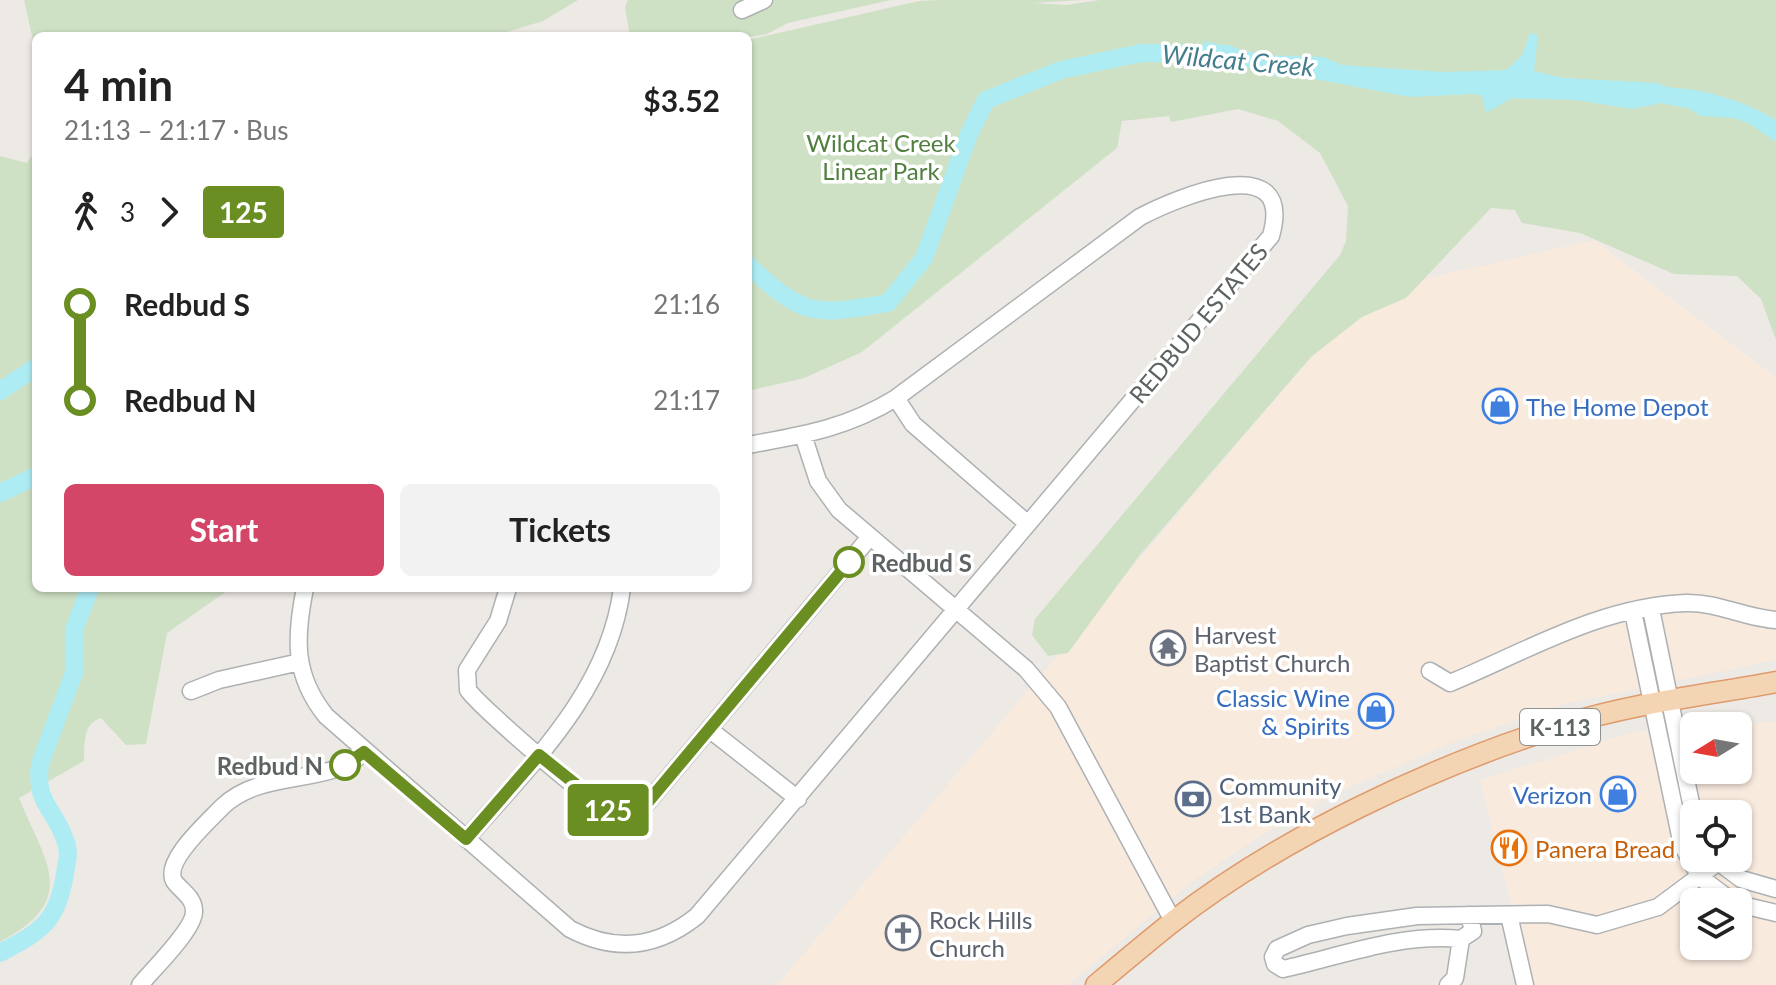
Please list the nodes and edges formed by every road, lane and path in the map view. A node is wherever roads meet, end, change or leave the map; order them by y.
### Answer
1 (764, 0) edge
2 (742, 10) dead end
3 (896, 398) junction
4 (803, 435) junction
5 (752, 444) edge
6 (1028, 524) junction
7 (869, 538) junction
8 (304, 592) edge
9 (507, 592) edge
10 (621, 592) edge
11 (1651, 609) junction
12 (958, 611) junction
13 (1633, 612) junction
14 (1776, 620) edge
15 (300, 662) junction
16 (1430, 671) dead end
17 (1776, 682) edge
18 (191, 691) dead end
19 (1661, 704) junction
20 (709, 729) junction
21 (364, 752) junction
22 (539, 755) junction
23 (798, 799) junction
24 (1689, 800) edge
25 (466, 839) junction
26 (1704, 872) edge
27 (1731, 872) edge
28 (1700, 877) junction
29 (1715, 888) edge
30 (1776, 889) edge
31 (1752, 907) edge
32 (1776, 913) edge
33 (1469, 915) junction
34 (1509, 915) junction
35 (1173, 921) junction
36 (1461, 939) junction
37 (140, 985) edge
38 (1096, 985) edge
39 (1448, 985) edge
40 (1525, 985) edge

1 - 2 street
3 - 4 street, REDBUD ESTATES
3 - 6 street
3 - 6 street, REDBUD ESTATES
4 - 5 street, REDBUD ESTATES
4 - 7 street
6 - 12 street, REDBUD ESTATES
7 - 12 street
7 - 20 street
8 - 15 street, REDBUD ESTATES
9 - 22 street
10 - 22 street
11 - 13 street
11 - 14 street
11 - 19 street
12 - 23 street, REDBUD ESTATES
12 - 35 street
13 - 16 street
13 - 19 street
15 - 18 street
15 - 21 street, REDBUD ESTATES
17 - 19 main road, K-113
19 - 24 street
19 - 28 street
19 - 35 main road, K-113
20 - 22 street
20 - 23 street
21 - 25 street, REDBUD ESTATES
21 - 37 street
22 - 25 street
23 - 25 street, REDBUD ESTATES
26 - 28 street
27 - 30 street
28 - 29 street
28 - 34 street
31 - 32 street
33 - 34 street
33 - 36 street
33 - 36 street
34 - 40 street
35 - 38 main road, K-113
36 - 39 street

